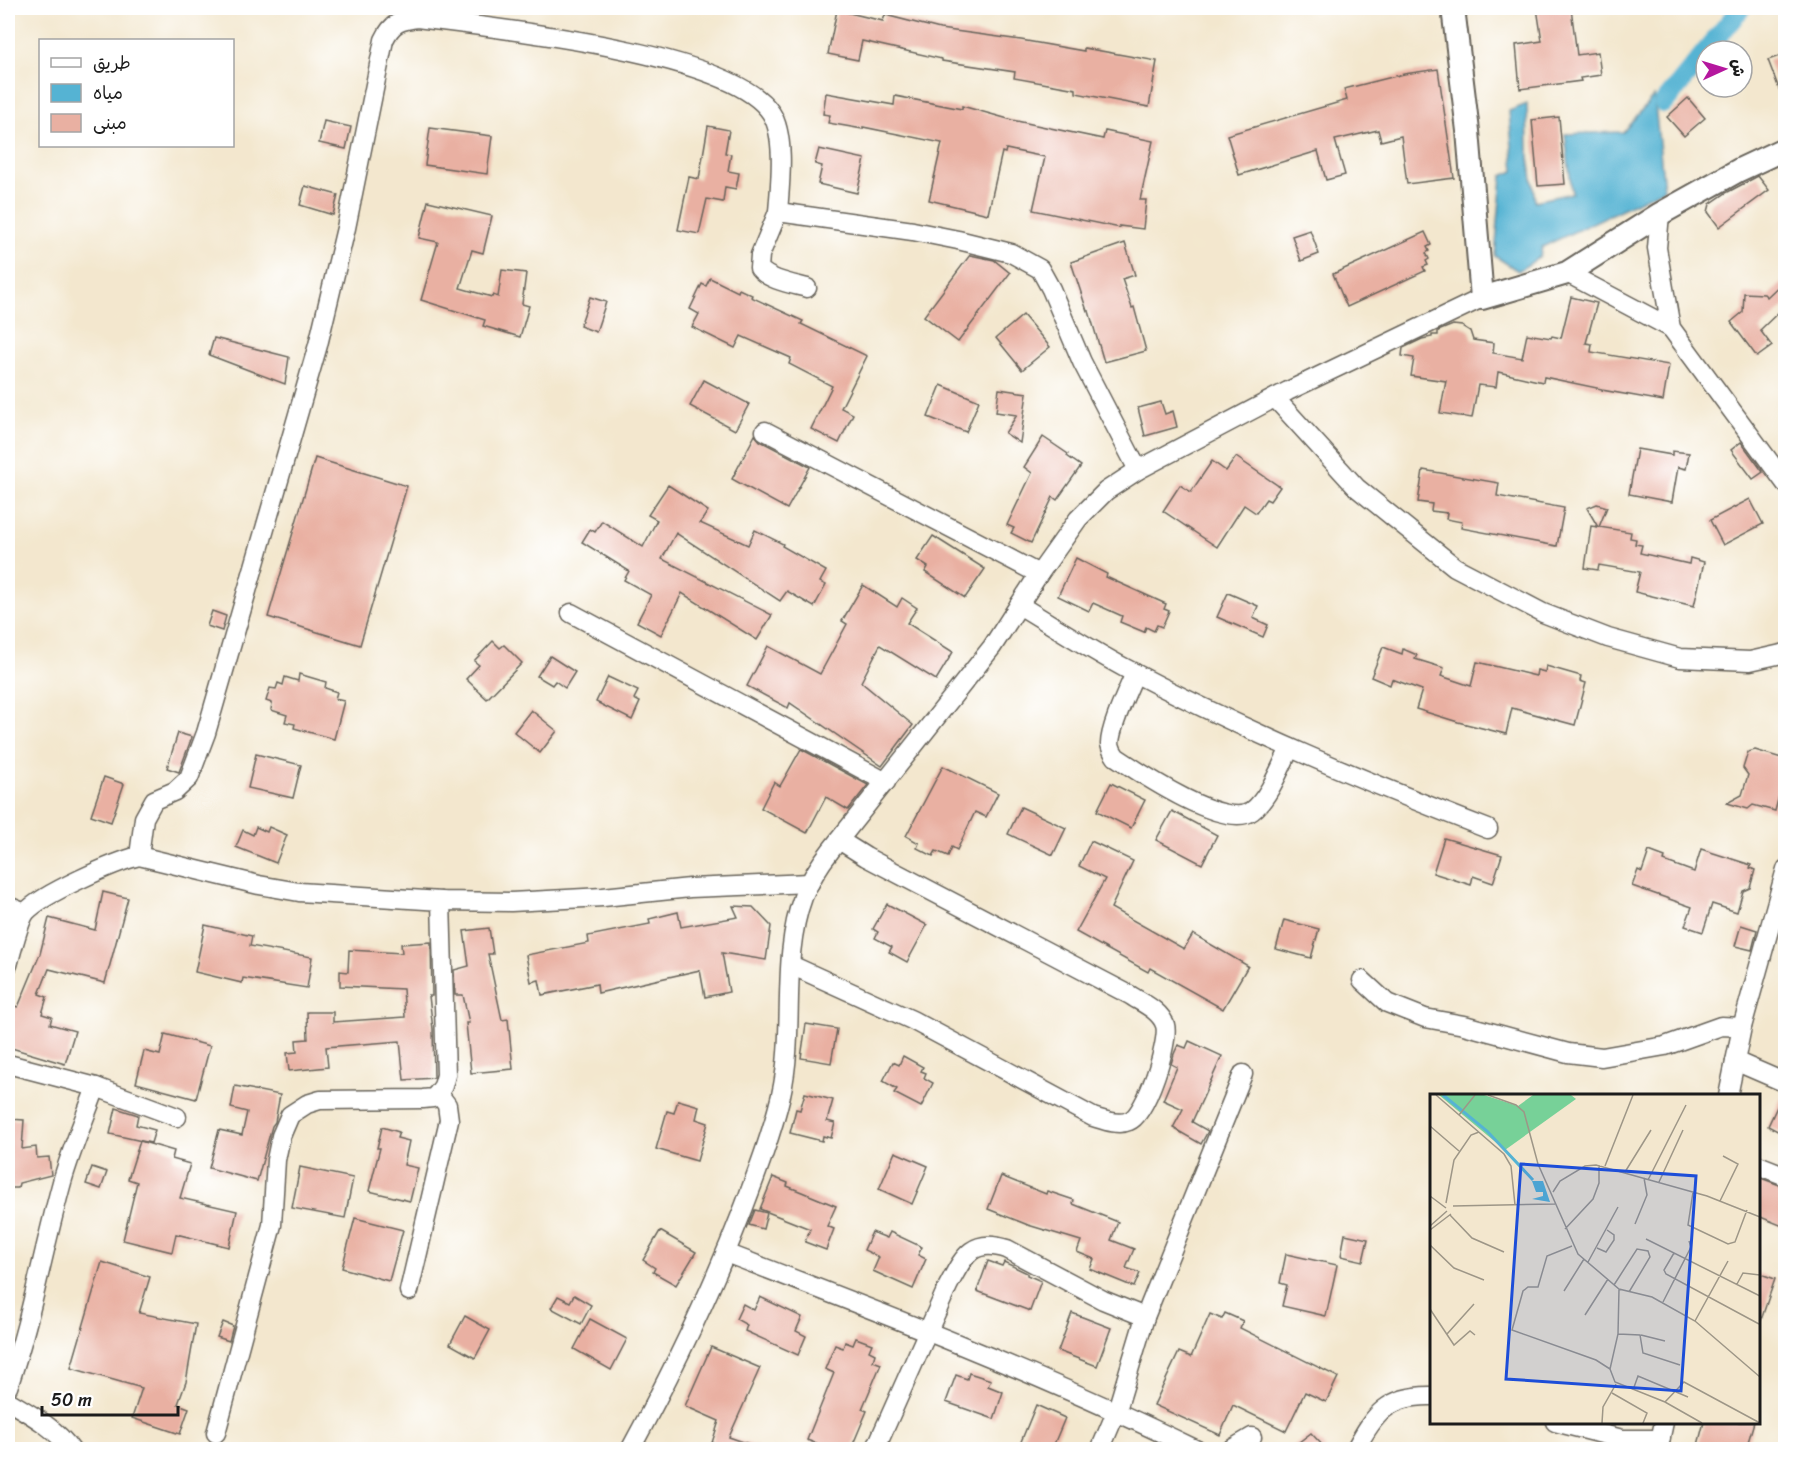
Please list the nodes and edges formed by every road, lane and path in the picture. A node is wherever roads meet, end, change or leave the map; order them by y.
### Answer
1 (1453, 8) edge
2 (1785, 148) edge
3 (778, 212) junction
4 (1660, 214) junction
5 (1567, 273) junction
6 (807, 288) dead end
7 (1482, 298) junction
8 (1671, 328) junction
9 (1275, 398) junction
10 (765, 431) dead end
11 (1138, 470) junction
12 (1785, 484) edge
13 (1039, 574) junction
14 (1019, 605) junction
15 (571, 614) dead end
16 (1785, 653) edge
17 (1135, 673) junction
18 (1290, 748) junction
19 (886, 782) junction
20 (1488, 829) dead end
21 (839, 840) junction
22 (139, 856) junction
23 (1785, 869) edge
24 (810, 883) junction
25 (441, 901) junction
26 (16, 910) edge
27 (8, 965) edge
28 (791, 965) junction
29 (1362, 980) dead end
30 (1742, 1027) junction
31 (1735, 1061) junction
32 (8, 1064) edge
33 (1242, 1074) dead end
34 (1785, 1083) edge
35 (96, 1087) junction
36 (438, 1093) junction
37 (1728, 1094) edge
38 (177, 1117) dead end
39 (1760, 1166) edge
40 (1785, 1176) edge
41 (726, 1252) junction
42 (409, 1291) dead end
43 (1144, 1317) junction
44 (928, 1331) junction
45 (8, 1387) edge
46 (1430, 1396) edge
47 (8, 1401) edge
48 (1117, 1410) junction
49 (1563, 1424) edge
50 (216, 1433) dead end
51 (1252, 1437) dead end
52 (1661, 1437) edge
53 (71, 1449) edge
54 (630, 1449) edge
55 (875, 1449) edge
56 (1100, 1449) edge
57 (1197, 1449) edge
58 (1230, 1449) edge
59 (1355, 1449) edge

1 - 7 street
2 - 4 street
3 - 6 street
3 - 11 street
3 - 22 street
4 - 5 street
4 - 8 street
5 - 7 street
5 - 8 street
7 - 9 street
8 - 12 street
9 - 11 street
9 - 16 street
10 - 13 street
11 - 13 street
13 - 14 street
14 - 17 street
14 - 19 street
15 - 19 street
17 - 18 street
17 - 18 street
18 - 20 street
19 - 21 street
21 - 24 street
21 - 28 street
22 - 25 street
22 - 26 street
23 - 30 street
24 - 25 street
24 - 28 street
25 - 36 street
26 - 27 street
28 - 41 street
29 - 30 street
30 - 31 street
31 - 34 street
31 - 37 street
32 - 35 street
33 - 43 street
35 - 38 street
35 - 45 street
36 - 42 street
36 - 50 street
39 - 40 street
41 - 44 street
41 - 54 street
43 - 44 street
43 - 48 street
44 - 48 street
44 - 55 street
46 - 59 street
47 - 53 street
48 - 56 street
48 - 57 street
49 - 52 street
51 - 58 street

